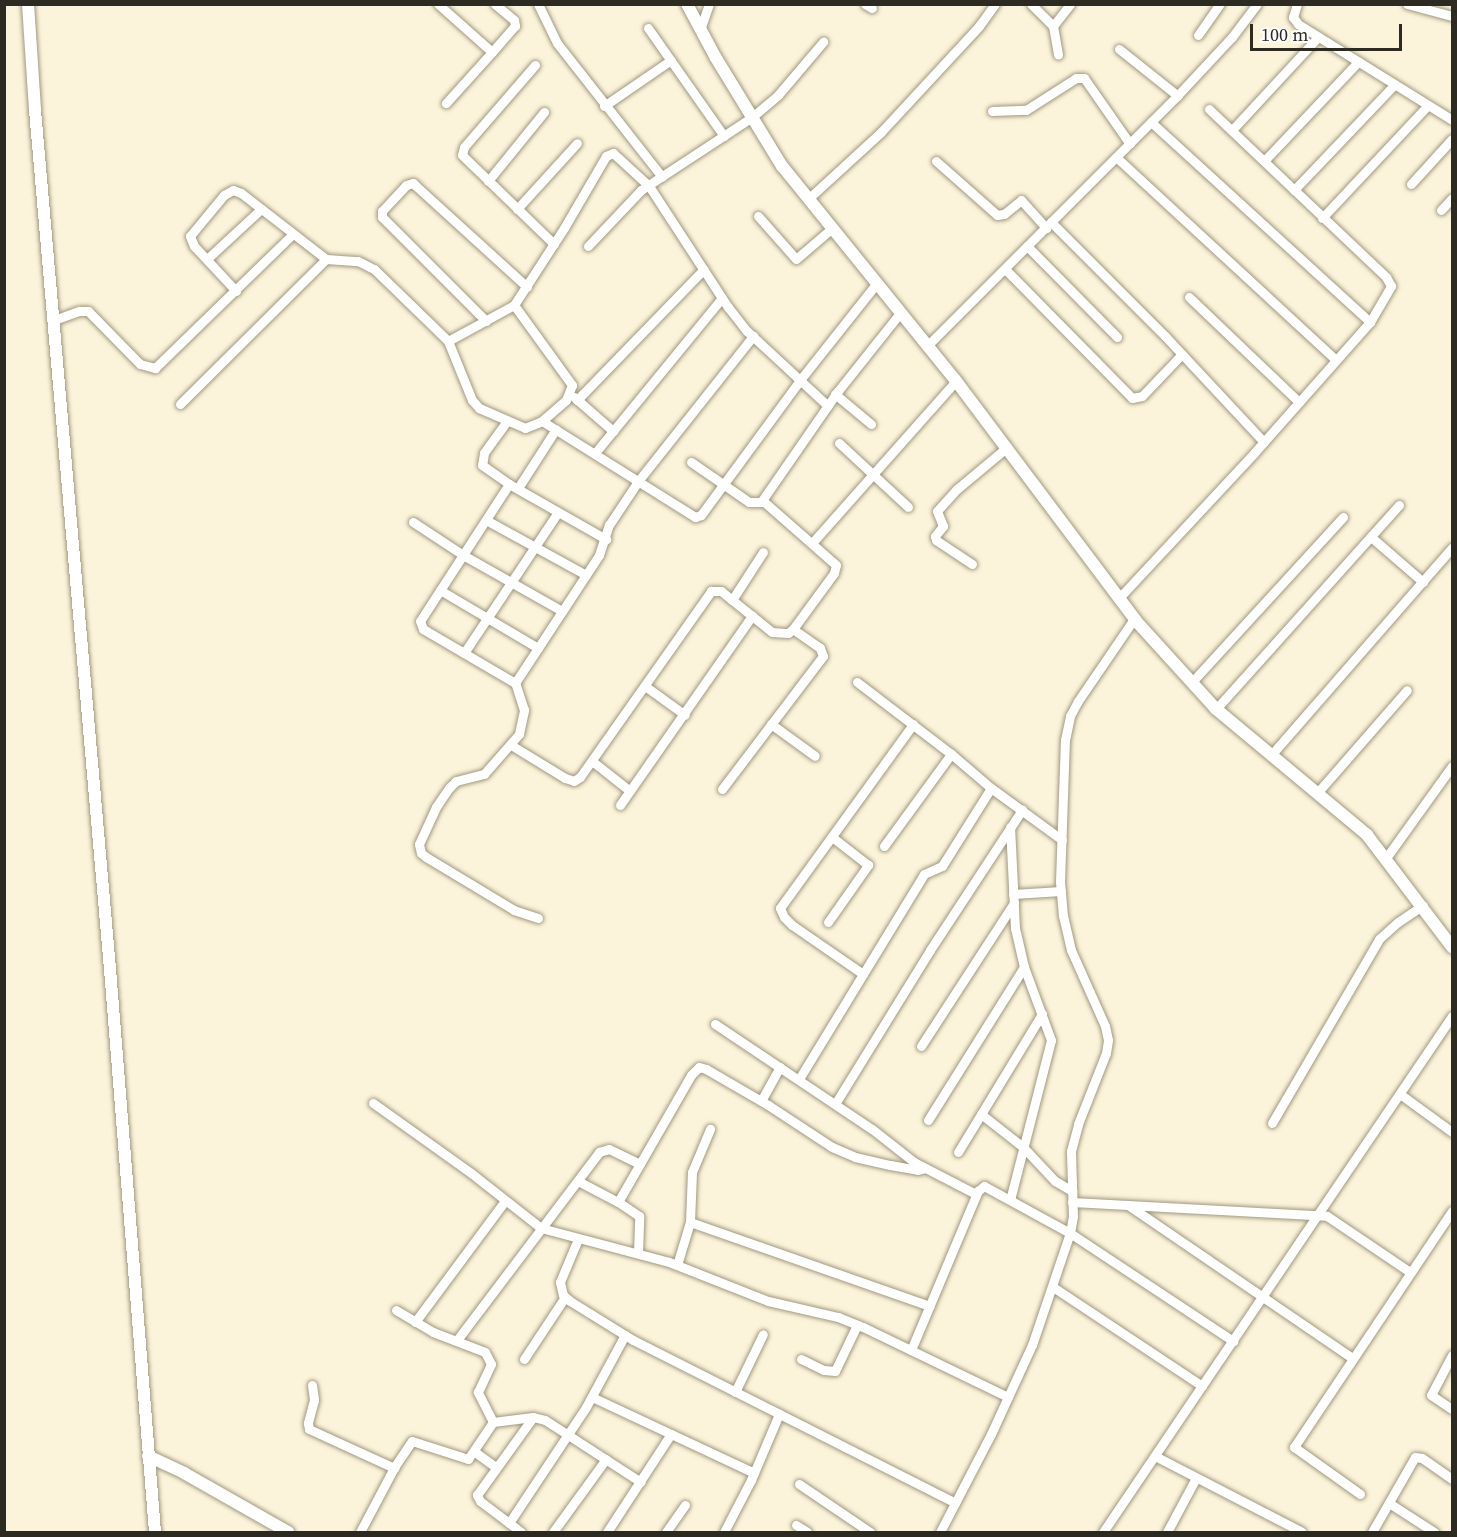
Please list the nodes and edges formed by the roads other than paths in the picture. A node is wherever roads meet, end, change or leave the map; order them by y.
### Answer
1 (28, 4) edge
2 (438, 4) edge
3 (495, 4) edge
4 (538, 4) edge
5 (687, 4) edge
6 (709, 4) edge
7 (995, 4) edge
8 (1031, 4) edge
9 (1070, 4) edge
10 (1220, 4) edge
11 (1257, 4) edge
12 (1297, 4) edge
13 (1407, 4) edge
14 (1452, 15) edge
15 (1053, 26) junction
16 (648, 28) dead end
17 (700, 30) junction
18 (1198, 35) dead end
19 (1318, 37) junction
20 (823, 42) dead end
21 (1119, 50) dead end
22 (492, 52) junction
23 (1058, 56) dead end
24 (671, 60) junction
25 (1358, 62) junction
26 (535, 64) dead end
27 (1394, 85) junction
28 (1178, 96) junction
29 (446, 103) dead end
30 (604, 106) junction
31 (1428, 106) junction
32 (1209, 109) dead end
33 (992, 111) dead end
34 (544, 112) dead end
35 (752, 117) junction
36 (1452, 120) edge
37 (1151, 122) junction
38 (1232, 130) junction
39 (724, 136) junction
40 (1452, 139) edge
41 (577, 143) dead end
42 (1130, 144) junction
43 (1116, 157) junction
44 (936, 161) dead end
45 (1264, 161) junction
46 (662, 177) junction
47 (488, 181) junction
48 (1410, 184) dead end
49 (649, 186) junction
50 (1294, 190) junction
51 (1452, 198) edge
52 (808, 199) junction
53 (261, 208) junction
54 (517, 209) junction
55 (1441, 210) dead end
56 (758, 216) dead end
57 (1323, 218) junction
58 (1049, 225) junction
59 (831, 229) junction
60 (293, 234) junction
61 (554, 244) junction
62 (588, 246) dead end
63 (1027, 246) junction
64 (207, 259) junction
65 (326, 259) junction
66 (1005, 268) junction
67 (704, 269) junction
68 (876, 284) junction
69 (527, 288) junction
70 (236, 291) junction
71 (1189, 297) dead end
72 (722, 298) junction
73 (514, 305) junction
74 (900, 313) junction
75 (54, 320) junction
76 (486, 321) junction
77 (1370, 322) junction
78 (753, 336) junction
79 (1117, 337) dead end
80 (448, 341) junction
81 (927, 346) junction
82 (1182, 354) junction
83 (1336, 360) junction
84 (800, 380) junction
85 (956, 381) junction
86 (835, 394) junction
87 (574, 397) junction
88 (1299, 402) junction
89 (180, 404) dead end
90 (828, 406) junction
91 (507, 421) junction
92 (542, 421) junction
93 (871, 424) dead end
94 (556, 429) junction
95 (613, 431) junction
96 (1264, 442) junction
97 (839, 443) dead end
98 (1006, 448) junction
99 (595, 453) junction
100 (691, 462) dead end
101 (871, 475) junction
102 (639, 480) junction
103 (723, 484) junction
104 (513, 486) junction
105 (762, 500) junction
106 (1399, 505) dead end
107 (908, 507) dead end
108 (558, 512) junction
109 (1343, 517) dead end
110 (486, 520) junction
111 (413, 522) dead end
112 (1371, 537) junction
113 (606, 539) junction
114 (812, 543) junction
115 (535, 548) junction
116 (1452, 548) edge
117 (763, 552) dead end
118 (463, 555) junction
119 (972, 564) dead end
120 (586, 575) junction
121 (1423, 582) junction
122 (511, 583) junction
123 (440, 590) junction
124 (1119, 598) junction
125 (732, 600) junction
126 (562, 611) junction
127 (752, 616) junction
128 (488, 618) junction
129 (1134, 619) junction
130 (793, 628) junction
131 (538, 648) junction
132 (464, 653) junction
133 (857, 682) dead end
134 (515, 683) junction
135 (1191, 683) junction
136 (645, 686) junction
137 (1407, 690) dead end
138 (1216, 709) junction
139 (685, 715) junction
140 (771, 724) junction
141 (913, 724) junction
142 (511, 745) junction
143 (951, 753) junction
144 (1272, 754) junction
145 (815, 756) dead end
146 (592, 760) junction
147 (1452, 766) edge
148 (991, 788) junction
149 (722, 789) dead end
150 (630, 791) junction
151 (1318, 792) junction
152 (620, 805) dead end
153 (1022, 810) junction
154 (1010, 827) junction
155 (832, 837) junction
156 (1062, 840) junction
157 (884, 846) dead end
158 (1386, 858) junction
159 (1061, 891) junction
160 (1013, 899) junction
161 (1423, 905) junction
162 (538, 918) dead end
163 (828, 922) dead end
164 (1452, 946) edge
165 (1024, 967) junction
166 (863, 974) junction
167 (1042, 1014) junction
168 (1452, 1016) edge
169 (715, 1024) dead end
170 (921, 1046) dead end
171 (780, 1067) junction
172 (799, 1079) junction
173 (1400, 1094) junction
174 (761, 1101) junction
175 (373, 1103) dead end
176 (835, 1104) junction
177 (981, 1114) junction
178 (928, 1120) dead end
179 (1272, 1124) dead end
180 (710, 1129) dead end
181 (1452, 1132) edge
182 (1024, 1148) junction
183 (957, 1152) dead end
184 (640, 1164) junction
185 (925, 1168) junction
186 (578, 1180) junction
187 (1072, 1191) junction
188 (976, 1194) junction
189 (1010, 1200) junction
190 (505, 1201) junction
191 (618, 1202) junction
192 (1072, 1202) junction
193 (1128, 1205) junction
194 (1452, 1211) edge
195 (1317, 1216) junction
196 (690, 1222) junction
197 (541, 1228) junction
198 (1070, 1233) junction
199 (578, 1239) junction
200 (638, 1253) junction
201 (677, 1265) junction
202 (1410, 1272) junction
203 (1053, 1287) junction
204 (565, 1298) junction
205 (1262, 1298) junction
206 (930, 1306) junction
207 (396, 1310) dead end
208 (415, 1322) junction
209 (858, 1325) junction
210 (764, 1334) dead end
211 (625, 1335) junction
212 (457, 1340) junction
213 (1233, 1341) junction
214 (911, 1350) junction
215 (1452, 1355) edge
216 (1352, 1358) junction
217 (524, 1359) dead end
218 (801, 1359) dead end
219 (312, 1385) dead end
220 (1202, 1386) junction
221 (735, 1392) junction
222 (592, 1397) junction
223 (1008, 1397) junction
224 (1452, 1409) edge
225 (779, 1414) junction
226 (532, 1417) junction
227 (492, 1422) junction
228 (567, 1434) junction
229 (671, 1434) junction
230 (475, 1452) junction
231 (148, 1456) junction
232 (1155, 1456) junction
233 (606, 1459) junction
234 (496, 1467) junction
235 (394, 1468) junction
236 (754, 1473) junction
237 (1196, 1478) junction
238 (1452, 1479) edge
239 (641, 1482) junction
240 (800, 1484) dead end
241 (1360, 1494) dead end
242 (955, 1503) junction
243 (1389, 1503) junction
244 (685, 1505) dead end
245 (509, 1523) junction
246 (796, 1525) dead end
247 (521, 1532) edge
248 (154, 1533) edge
249 (288, 1533) edge
250 (360, 1533) edge
251 (553, 1533) edge
252 (607, 1533) edge
253 (666, 1533) edge
254 (724, 1533) edge
255 (807, 1533) edge
256 (870, 1533) edge
257 (940, 1533) edge
258 (1103, 1533) edge
259 (1167, 1533) edge
260 (1302, 1533) edge
261 (1372, 1533) edge
262 (1434, 1533) edge

1 - 75 street
2 - 22 street
3 - 22 street
4 - 30 street
5 - 17 street
6 - 17 street
7 - 52 street
8 - 15 street
9 - 15 street
10 - 18 street
11 - 28 street
12 - 19 street
13 - 14 street
15 - 23 street
16 - 24 street
17 - 35 street
19 - 25 street
19 - 38 street
20 - 35 street
21 - 28 street
22 - 29 street
24 - 30 street
24 - 39 street
25 - 27 street
25 - 45 street
26 - 47 street
27 - 31 street
27 - 50 street
28 - 37 street
30 - 46 street
31 - 36 street
31 - 57 street
32 - 38 street
33 - 42 street
34 - 47 street
35 - 39 street
35 - 52 street
37 - 42 street
37 - 77 street
38 - 45 street
39 - 46 street
40 - 48 street
41 - 54 street
42 - 43 street
43 - 58 street
43 - 83 street
44 - 58 street
45 - 50 street
46 - 49 street
47 - 54 street
49 - 61 street
49 - 62 street
49 - 67 street
50 - 57 street
51 - 55 street
52 - 59 street
53 - 60 street
53 - 64 street
53 - 64 street
54 - 61 street
56 - 59 street
57 - 77 street
58 - 63 street
58 - 82 street
59 - 68 street
60 - 65 street
60 - 70 street
61 - 69 street
63 - 66 street
63 - 79 street
64 - 70 street
65 - 80 street
65 - 89 street
66 - 81 street
66 - 82 street
67 - 72 street
67 - 87 street
68 - 74 street
68 - 84 street
69 - 73 street
69 - 76 street
70 - 75 street
71 - 88 street
72 - 78 street
72 - 95 street
73 - 76 street
73 - 87 street
74 - 81 street
74 - 86 street
75 - 231 street
76 - 80 street
77 - 83 street
78 - 84 street
78 - 102 street
80 - 91 street
81 - 85 street
82 - 96 street
83 - 88 street
84 - 90 street
84 - 103 street
85 - 98 street
85 - 101 street
86 - 90 street
86 - 93 street
87 - 92 street
87 - 95 street
88 - 96 street
90 - 105 street
91 - 92 street
91 - 104 street
92 - 94 street
94 - 99 street
94 - 104 street
95 - 99 street
96 - 124 street
97 - 101 street
98 - 119 street
98 - 124 street
99 - 102 street
100 - 103 street
101 - 107 street
101 - 114 street
102 - 103 street
102 - 113 street
103 - 105 street
104 - 108 street
104 - 110 street
105 - 114 street
106 - 112 street
108 - 113 street
108 - 115 street
109 - 135 street
110 - 115 street
110 - 118 street
111 - 118 street
112 - 121 street
112 - 138 street
113 - 120 street
114 - 130 street
115 - 120 street
115 - 122 street
116 - 121 street
117 - 125 street
118 - 122 street
118 - 123 street
120 - 126 street
121 - 144 street
122 - 126 street
122 - 128 street
123 - 128 street
123 - 132 street
124 - 129 street
125 - 127 street
125 - 136 street
126 - 131 street
127 - 130 street
127 - 139 street
128 - 131 street
128 - 132 street
129 - 135 street
129 - 156 street
130 - 140 street
131 - 134 street
132 - 134 street
133 - 141 street
134 - 142 street
135 - 138 street
136 - 139 street
136 - 146 street
137 - 151 street
138 - 144 street
139 - 150 street
140 - 145 street
140 - 149 street
141 - 143 street
141 - 155 street
142 - 146 street
142 - 162 street
143 - 148 street
143 - 157 street
144 - 151 street
146 - 150 street
147 - 158 street
148 - 153 street
148 - 166 street
150 - 152 street
151 - 158 street
153 - 154 street
153 - 156 street
154 - 160 street
154 - 176 street
155 - 163 street
155 - 166 street
156 - 159 street
158 - 161 street
159 - 160 street
159 - 187 street
160 - 165 street
160 - 170 street
161 - 164 street
161 - 179 street
165 - 167 street
165 - 178 street
166 - 172 street
167 - 177 street
167 - 182 street
168 - 173 street
169 - 171 street
171 - 172 street
171 - 174 street
172 - 176 street
173 - 181 street
173 - 195 street
174 - 184 street
174 - 185 street
175 - 190 street
176 - 185 street
177 - 182 street
177 - 183 street
180 - 196 street
182 - 187 street
182 - 189 street
184 - 186 street
184 - 191 street
185 - 188 street
186 - 191 street
186 - 197 street
187 - 192 street
188 - 189 street
188 - 206 street
189 - 198 street
190 - 197 street
190 - 208 street
191 - 200 street
192 - 193 street
192 - 198 street
193 - 195 street
193 - 205 street
194 - 202 street
195 - 202 street
195 - 205 street
196 - 201 street
196 - 206 street
197 - 199 street
197 - 212 street
198 - 203 street
198 - 213 street
199 - 200 street
199 - 204 street
200 - 201 street
201 - 209 street
202 - 216 street
203 - 220 street
203 - 223 street
204 - 211 street
204 - 217 street
205 - 213 street
205 - 216 street
206 - 214 street
207 - 208 street
208 - 212 street
209 - 214 street
209 - 218 street
210 - 221 street
211 - 221 street
211 - 222 street
212 - 227 street
213 - 220 street
214 - 223 street
215 - 224 street
216 - 241 street
219 - 235 street
220 - 232 street
221 - 225 street
222 - 228 street
222 - 229 street
223 - 242 street
225 - 236 street
225 - 242 street
226 - 227 street
226 - 228 street
226 - 234 street
227 - 230 street
228 - 233 street
228 - 245 street
229 - 236 street
229 - 239 street
230 - 234 street
230 - 235 street
231 - 248 street
231 - 249 street
232 - 237 street
232 - 258 street
233 - 239 street
233 - 251 street
234 - 245 street
235 - 250 street
236 - 254 street
237 - 259 street
237 - 260 street
238 - 243 street
239 - 252 street
240 - 256 street
242 - 257 street
243 - 261 street
243 - 262 street
244 - 253 street
245 - 247 street
246 - 255 street

